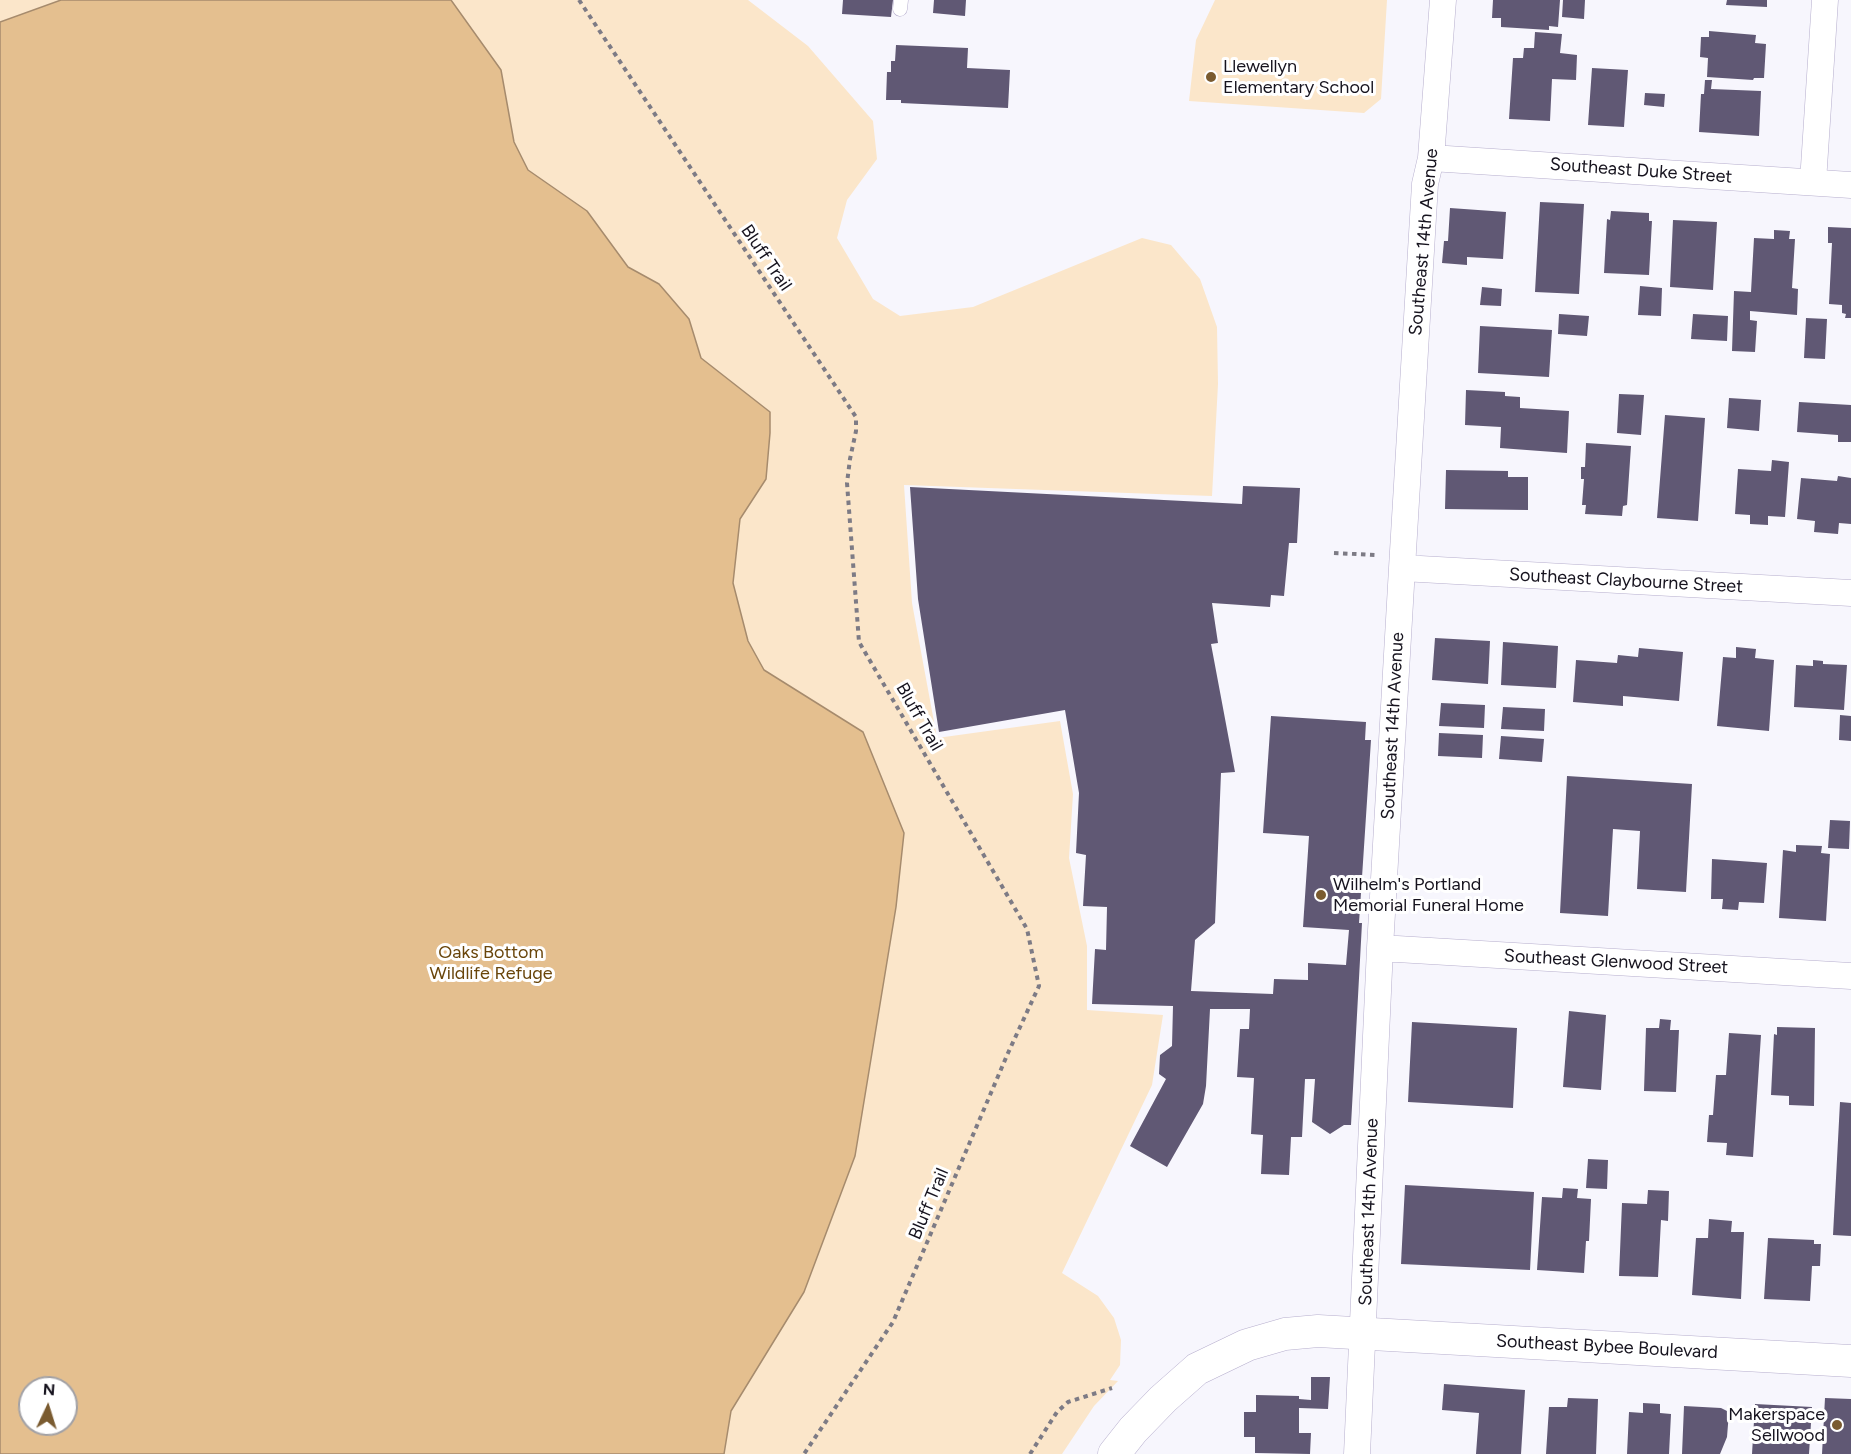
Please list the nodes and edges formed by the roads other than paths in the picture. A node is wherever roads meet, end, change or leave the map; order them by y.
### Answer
1 (1443, 0) edge
2 (1825, 0) edge
3 (1431, 158) junction
4 (1813, 182) junction
5 (1851, 185) edge
6 (1402, 562) junction
7 (1851, 593) edge
8 (1380, 948) junction
9 (1851, 976) edge
10 (1363, 1334) junction
11 (1851, 1361) edge
12 (1114, 1454) edge
13 (1357, 1454) edge

1 - 3 street, Southeast 14th Avenue
2 - 4 street
3 - 4 street, Southeast Duke Street
3 - 6 street, Southeast 14th Avenue
4 - 5 street, Southeast Duke Street
6 - 7 street, Southeast Claybourne Street
6 - 8 street, Southeast 14th Avenue
8 - 9 street, Southeast Glenwood Street
8 - 10 street, Southeast 14th Avenue
10 - 11 street, Southeast Bybee Boulevard
10 - 12 street, Southeast Bybee Boulevard
10 - 13 street, Southeast 14th Avenue

